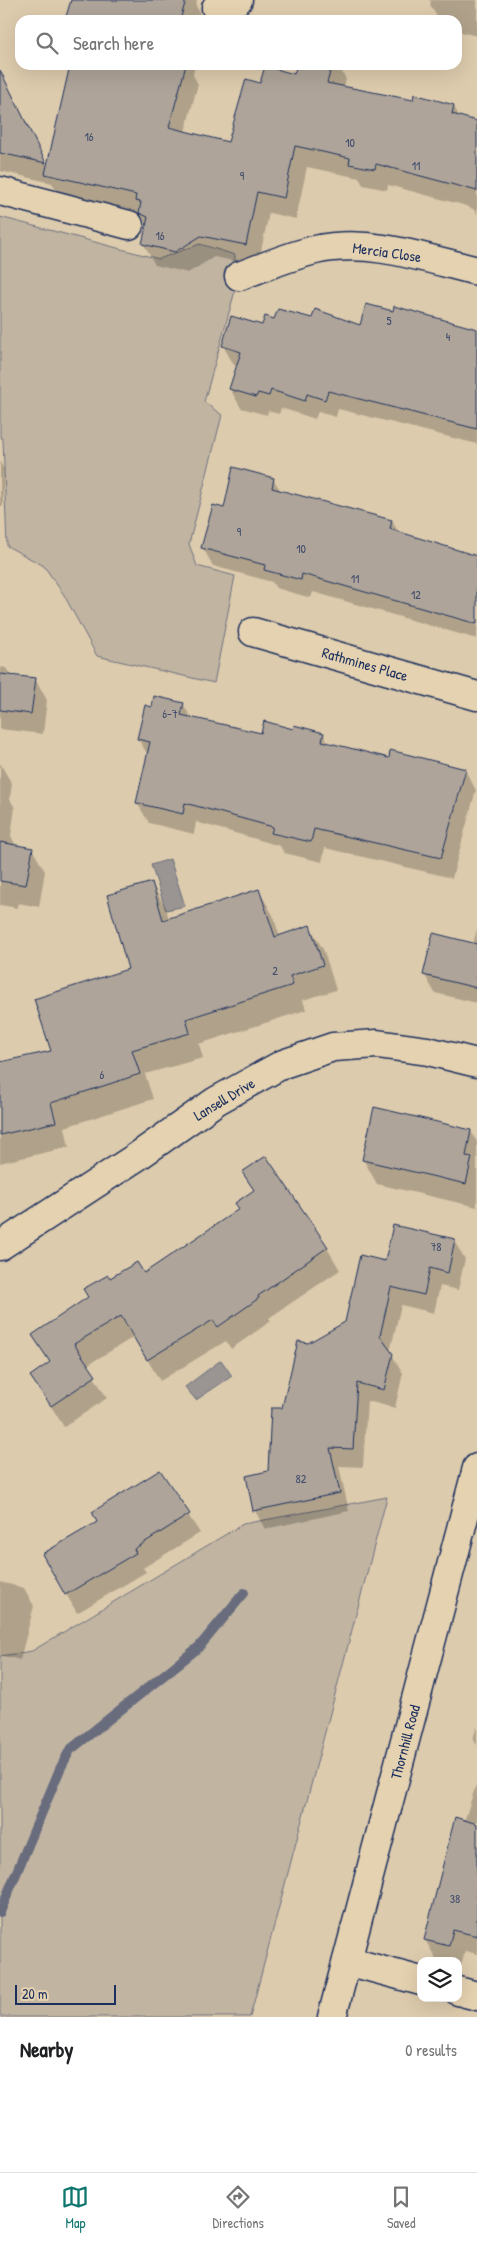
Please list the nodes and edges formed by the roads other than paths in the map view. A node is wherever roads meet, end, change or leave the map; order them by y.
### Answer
1 (0, 191) edge
2 (129, 225) dead end
3 (477, 272) edge
4 (239, 276) dead end
5 (253, 632) dead end
6 (477, 696) edge
7 (477, 1063) edge
8 (0, 1246) edge
9 (477, 1468) edge
10 (347, 1961) junction
11 (417, 1980) edge
12 (462, 1992) edge
13 (477, 1996) edge
14 (332, 2017) edge

1 - 2 street
3 - 4 street, Mercia Close
5 - 6 street, Rathmines Place
7 - 8 street, Lansell Drive
9 - 10 street, Thornhill Road
10 - 11 street
10 - 14 street, Thornhill Road
12 - 13 street

